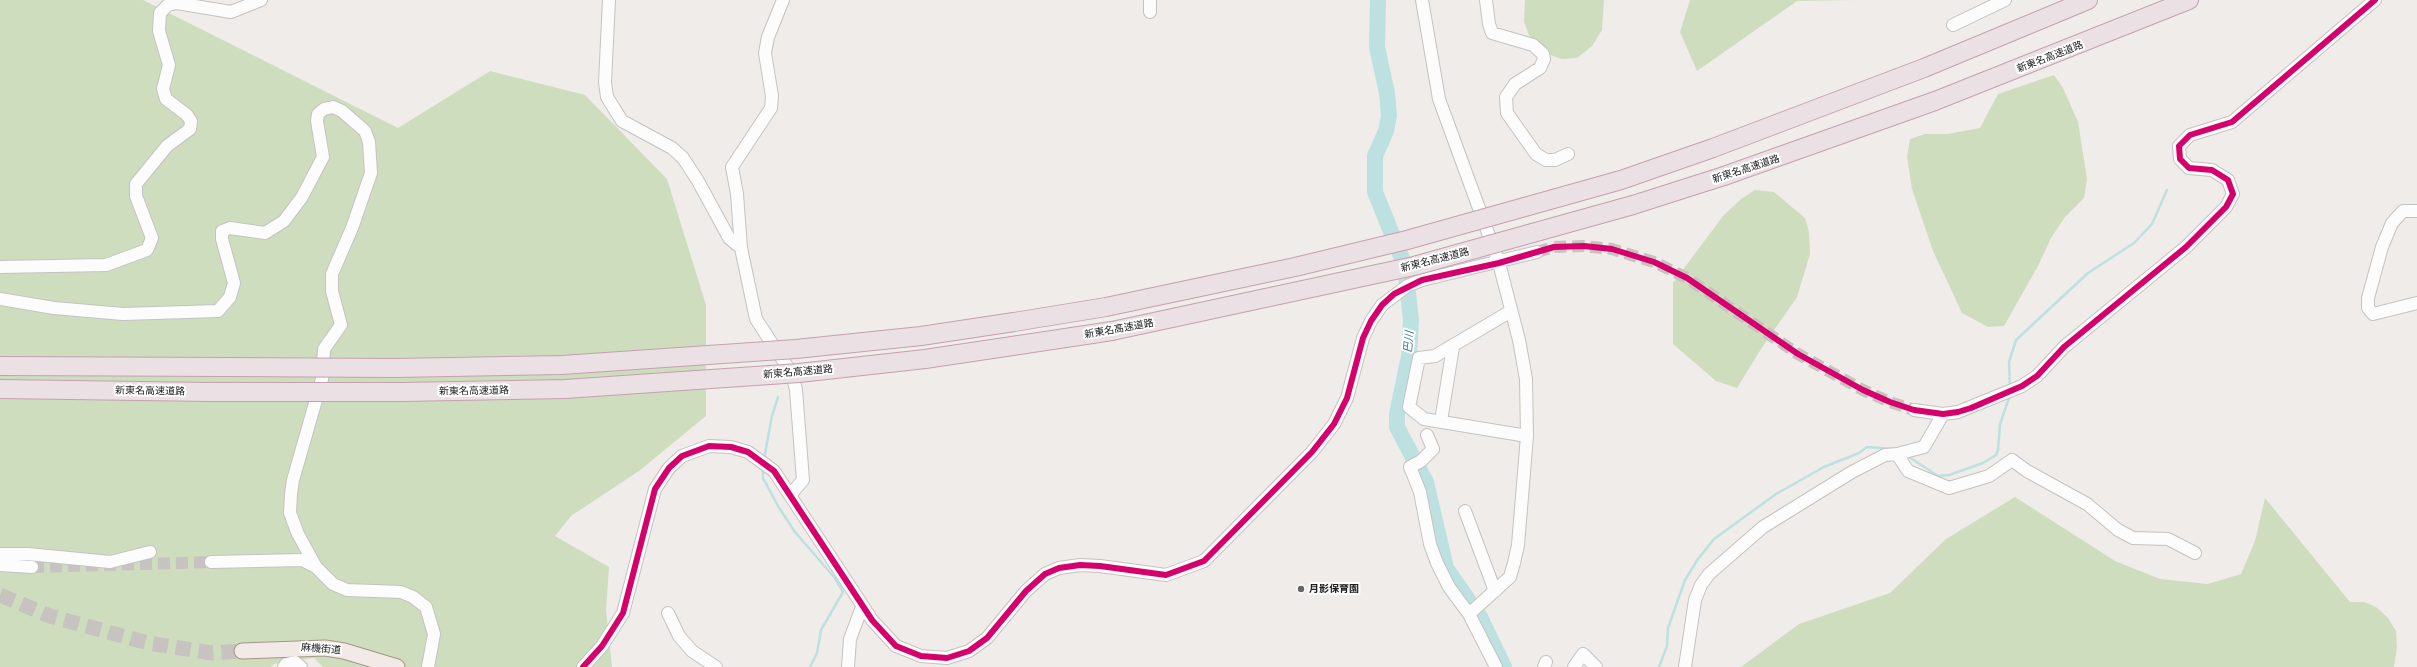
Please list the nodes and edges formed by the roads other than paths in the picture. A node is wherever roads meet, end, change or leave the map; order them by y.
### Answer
1 (261, 0) edge
2 (609, 0) edge
3 (783, 0) edge
4 (1422, 0) edge
5 (1486, 0) edge
6 (2005, 0) edge
7 (2088, 0) edge
8 (2189, 0) edge
9 (2375, 0) edge
10 (1953, 25) dead end
11 (1568, 154) dead end
12 (2417, 212) edge
13 (741, 248) junction
14 (1537, 252) tunnel mouth
15 (1499, 263) junction
16 (0, 267) edge
17 (0, 299) edge
18 (2417, 303) edge
19 (1511, 311) junction
20 (1453, 347) junction
21 (0, 366) edge
22 (0, 390) edge
23 (1914, 410) tunnel mouth
24 (1943, 414) junction
25 (1441, 421) junction
26 (1427, 435) dead end
27 (1527, 436) junction
28 (1897, 454) junction
29 (791, 494) junction
30 (1464, 511) dead end
31 (150, 552) dead end
32 (2195, 553) dead end
33 (0, 554) edge
34 (211, 562) tunnel mouth
35 (0, 565) edge
36 (32, 567) tunnel mouth
37 (316, 567) junction
38 (1495, 591) junction
39 (862, 607) junction
40 (1473, 610) junction
41 (668, 613) dead end
42 (242, 651) tunnel mouth
43 (284, 667) edge
44 (301, 667) edge
45 (397, 667) edge
46 (428, 667) edge
47 (584, 667) edge
48 (716, 667) edge
49 (848, 667) edge
50 (1496, 667) edge
51 (1574, 667) edge
52 (1596, 667) edge
53 (1685, 667) edge

1 - 16 street
2 - 13 street
3 - 13 street
4 - 15 street
5 - 11 street
6 - 10 street
7 - 21 highway, bridge
8 - 22 highway, 新東名高速道路, bridge
9 - 24 street
12 - 18 street
13 - 29 street
14 - 15 street
15 - 19 street
15 - 39 street
17 - 37 street
19 - 20 street
19 - 27 street
20 - 25 street
20 - 25 street
23 - 24 street
24 - 28 street
25 - 27 street
26 - 40 street
27 - 38 street
28 - 32 street
28 - 53 street
29 - 39 street
29 - 47 street
30 - 38 street
31 - 33 street
34 - 37 street
35 - 36 street
37 - 46 street
38 - 40 street
39 - 49 street
40 - 50 street
41 - 48 street
42 - 45 main road, 麻機街道
43 - 44 street
51 - 52 street

